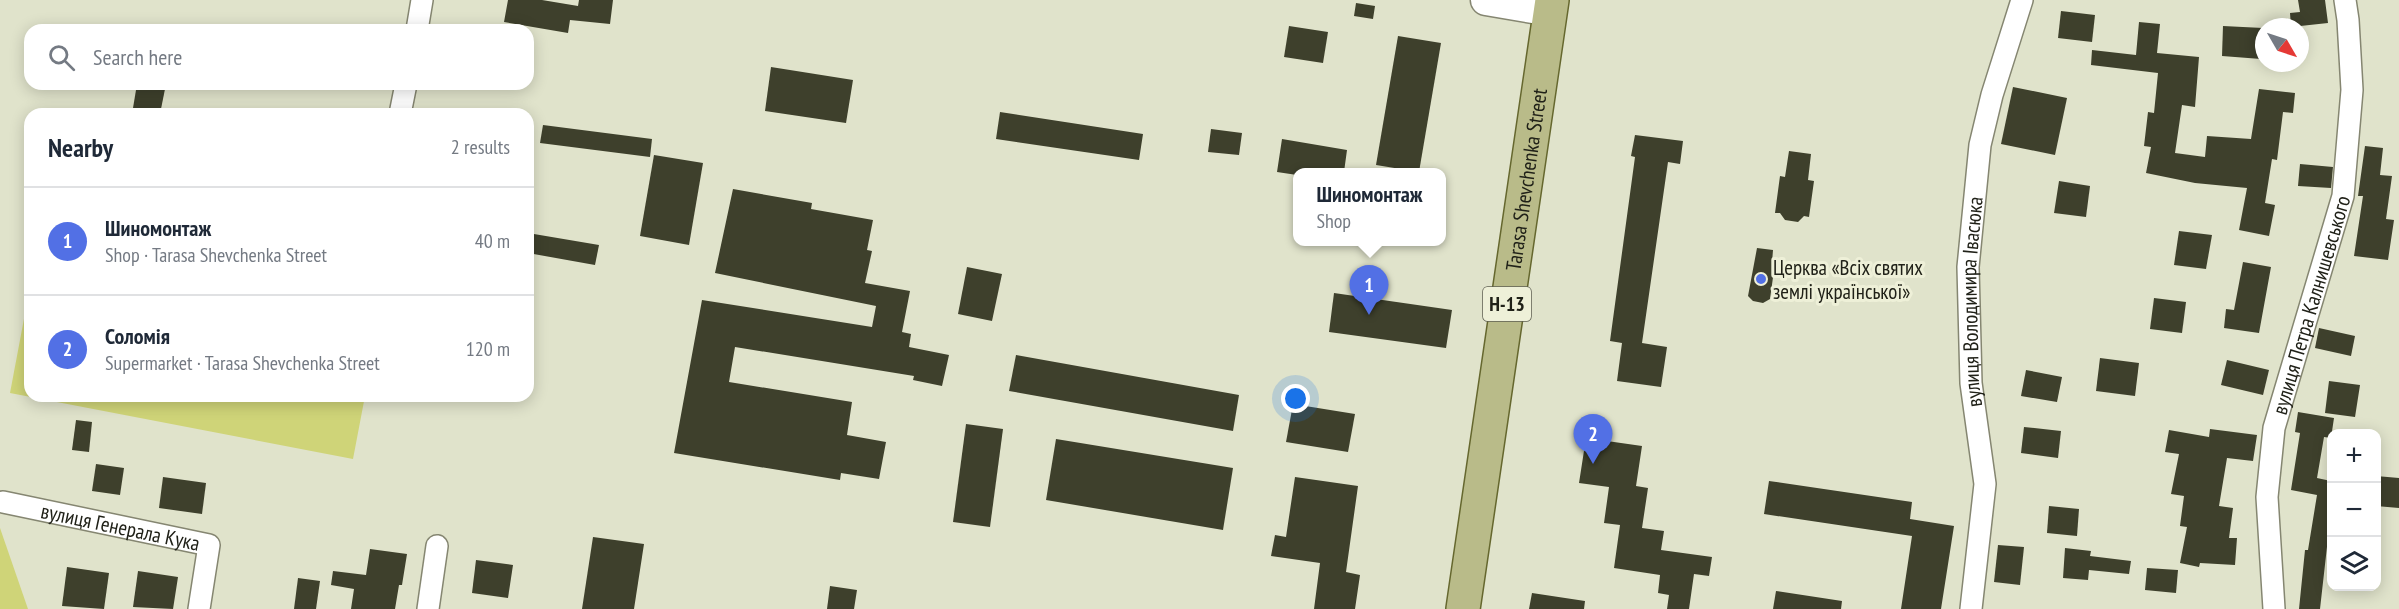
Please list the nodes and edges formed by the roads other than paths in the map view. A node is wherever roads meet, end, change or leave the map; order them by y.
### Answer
1 (422, 0) edge
2 (1486, 0) edge
3 (2022, 0) edge
4 (2344, 0) edge
5 (1541, 5) edge
6 (418, 24) edge
7 (405, 90) edge
8 (401, 108) edge
9 (3, 502) dead end
10 (437, 546) dead end
11 (199, 609) edge
12 (428, 609) edge
13 (1463, 609) edge
14 (1971, 609) edge
15 (2274, 609) edge

1 - 6 street
2 - 5 street
3 - 14 street, вулиця Володимира Івасюка
4 - 15 street, вулиця Петра Калнишевського
5 - 13 main road, Tarasa Shevchenka Street / Н-13
7 - 8 street
9 - 11 street, вулиця Генерала Кука
10 - 12 street

